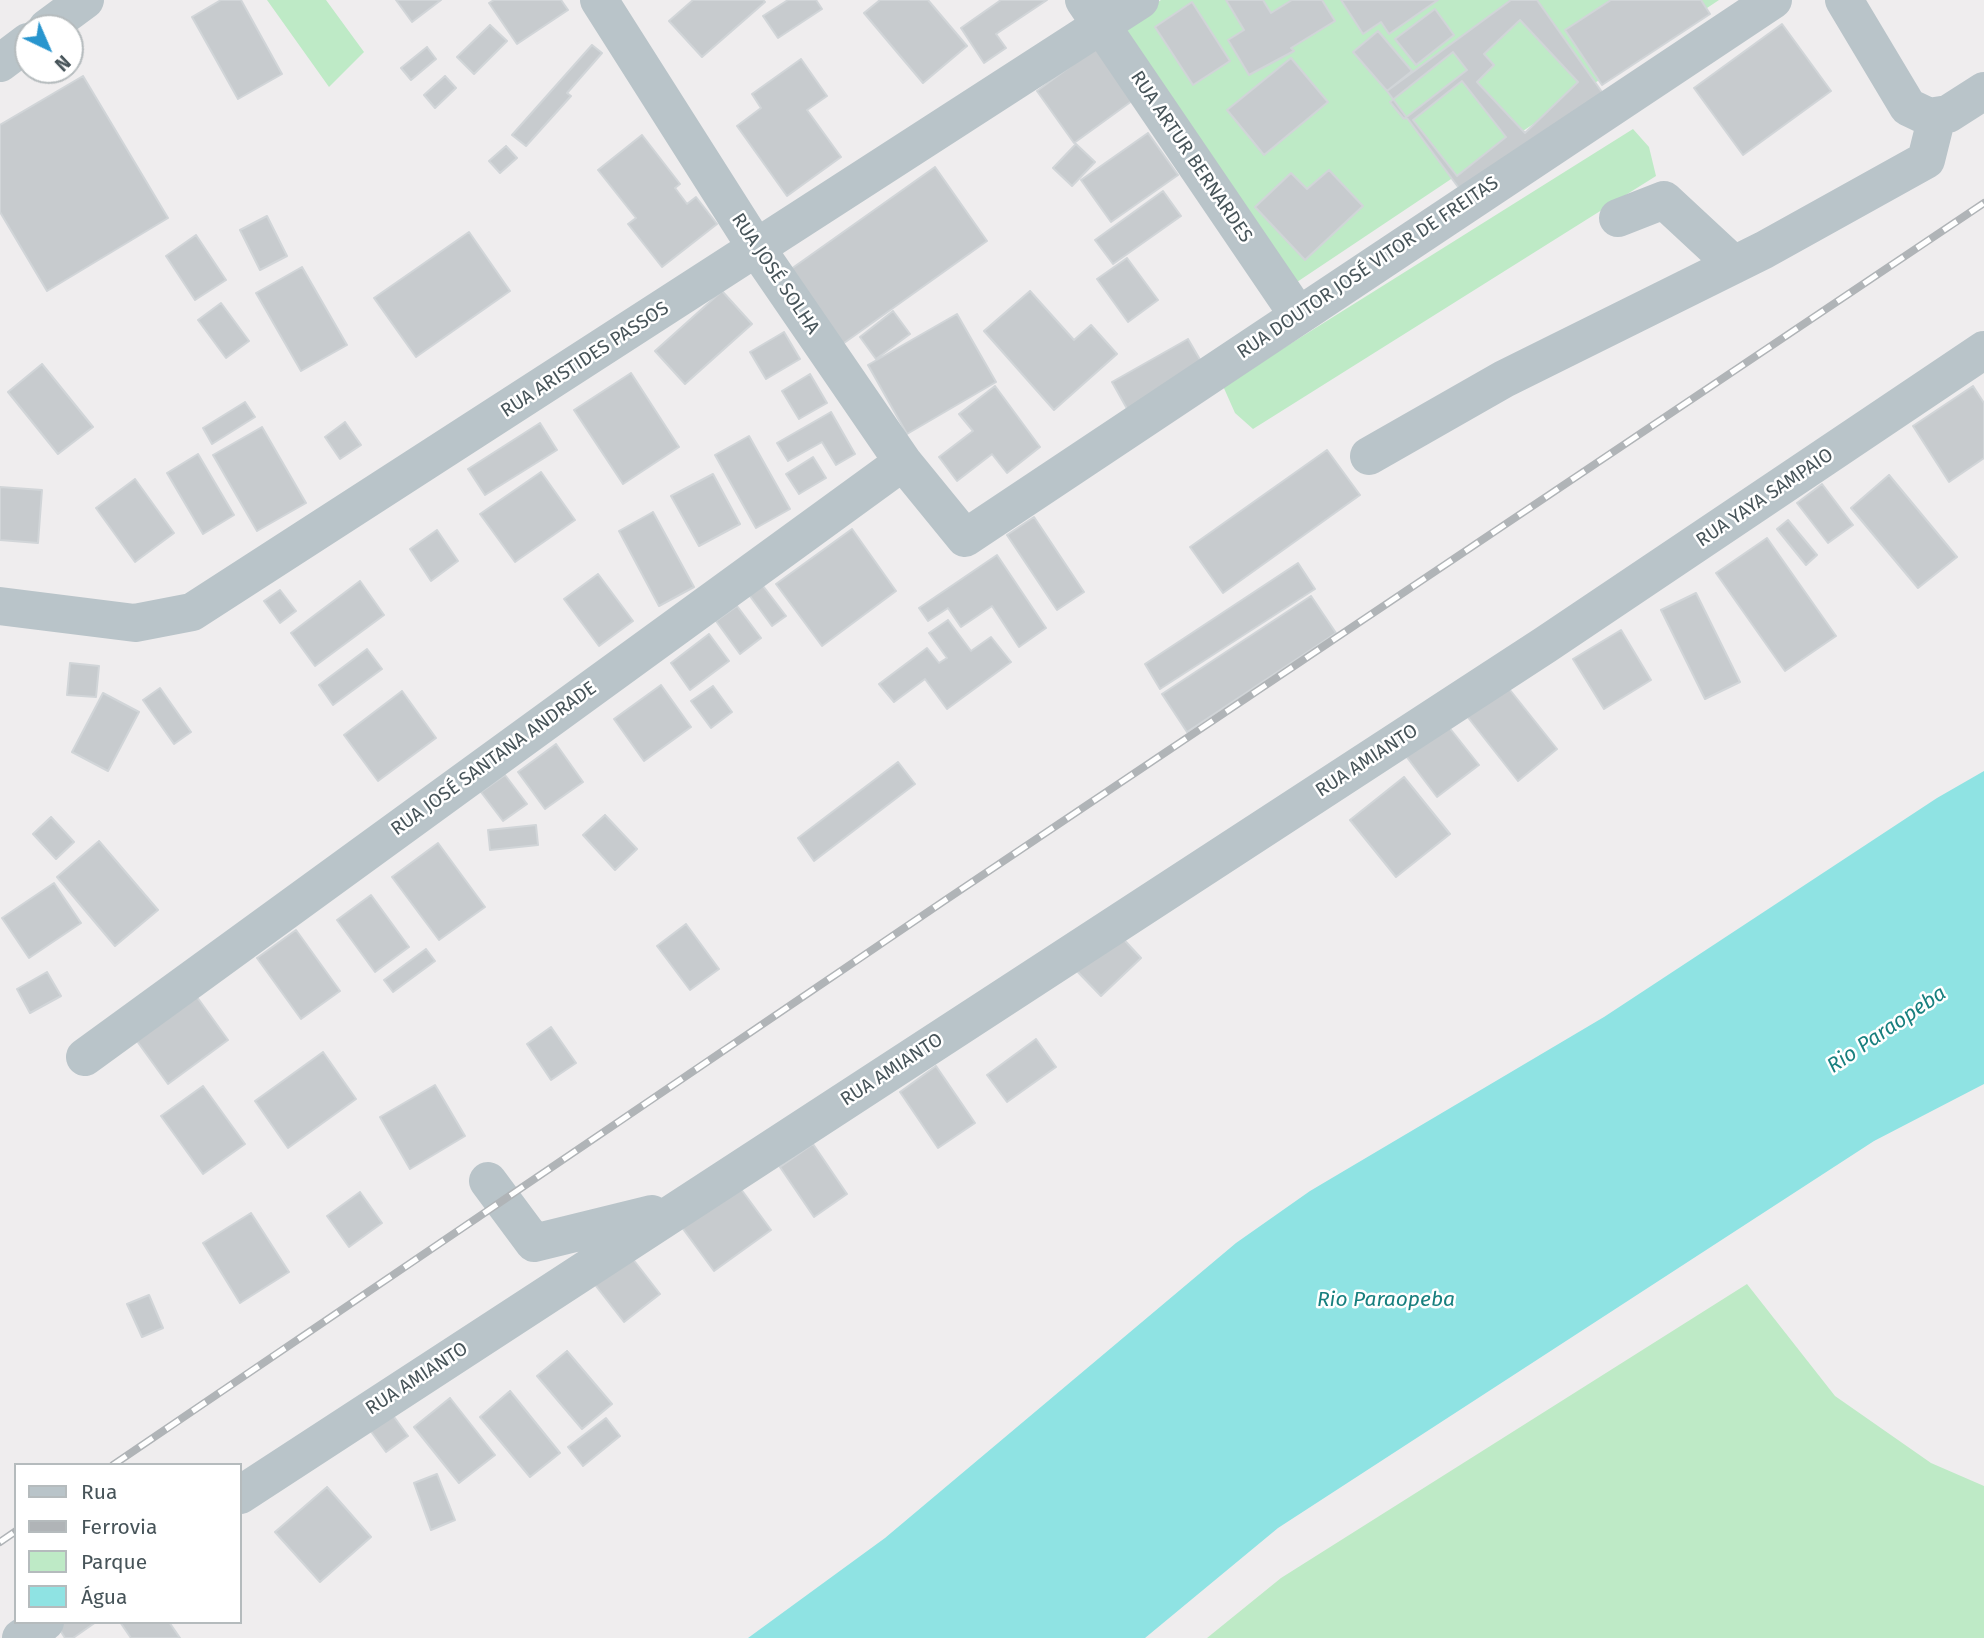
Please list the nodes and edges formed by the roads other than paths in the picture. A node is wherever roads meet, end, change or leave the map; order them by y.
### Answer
1 (85, 0) edge
2 (600, 0) edge
3 (1140, 0) edge
4 (1773, 0) edge
5 (1844, 0) edge
6 (1093, 13) edge
7 (66, 14) edge
8 (1984, 91) edge
9 (1922, 111) junction
10 (1618, 218) dead end
11 (757, 249) junction
12 (1734, 264) junction
13 (1298, 315) junction
14 (1984, 350) edge
15 (1368, 456) dead end
16 (903, 462) junction
17 (965, 538) joint
18 (0, 606) edge
19 (1545, 645) joint
20 (85, 1057) dead end
21 (488, 1181) dead end
22 (681, 1207) junction
23 (242, 1494) edge
24 (42, 1624) edge
25 (21, 1638) edge

1 - 7 street
2 - 11 street, RUA JOSÉ SOLHA
3 - 6 street, RUA ARISTIDES PASSOS
4 - 13 street, RUA DOUTOR JOSÉ VITOR DE FREITAS
5 - 9 street
6 - 11 street, RUA ARISTIDES PASSOS
6 - 13 street, RUA ARTUR BERNARDES
8 - 9 street
9 - 12 street
10 - 12 street
11 - 16 street, RUA JOSÉ SOLHA
11 - 18 street, RUA ARISTIDES PASSOS
12 - 15 street
13 - 17 street, RUA DOUTOR JOSÉ VITOR DE FREITAS
14 - 19 street, RUA YAYA SAMPAIO
16 - 17 street, RUA JOSÉ SOLHA
16 - 20 street, RUA JOSÉ SANTANA ANDRADE
19 - 22 street, RUA AMIANTO
21 - 22 street
22 - 23 street, RUA AMIANTO
24 - 25 street

